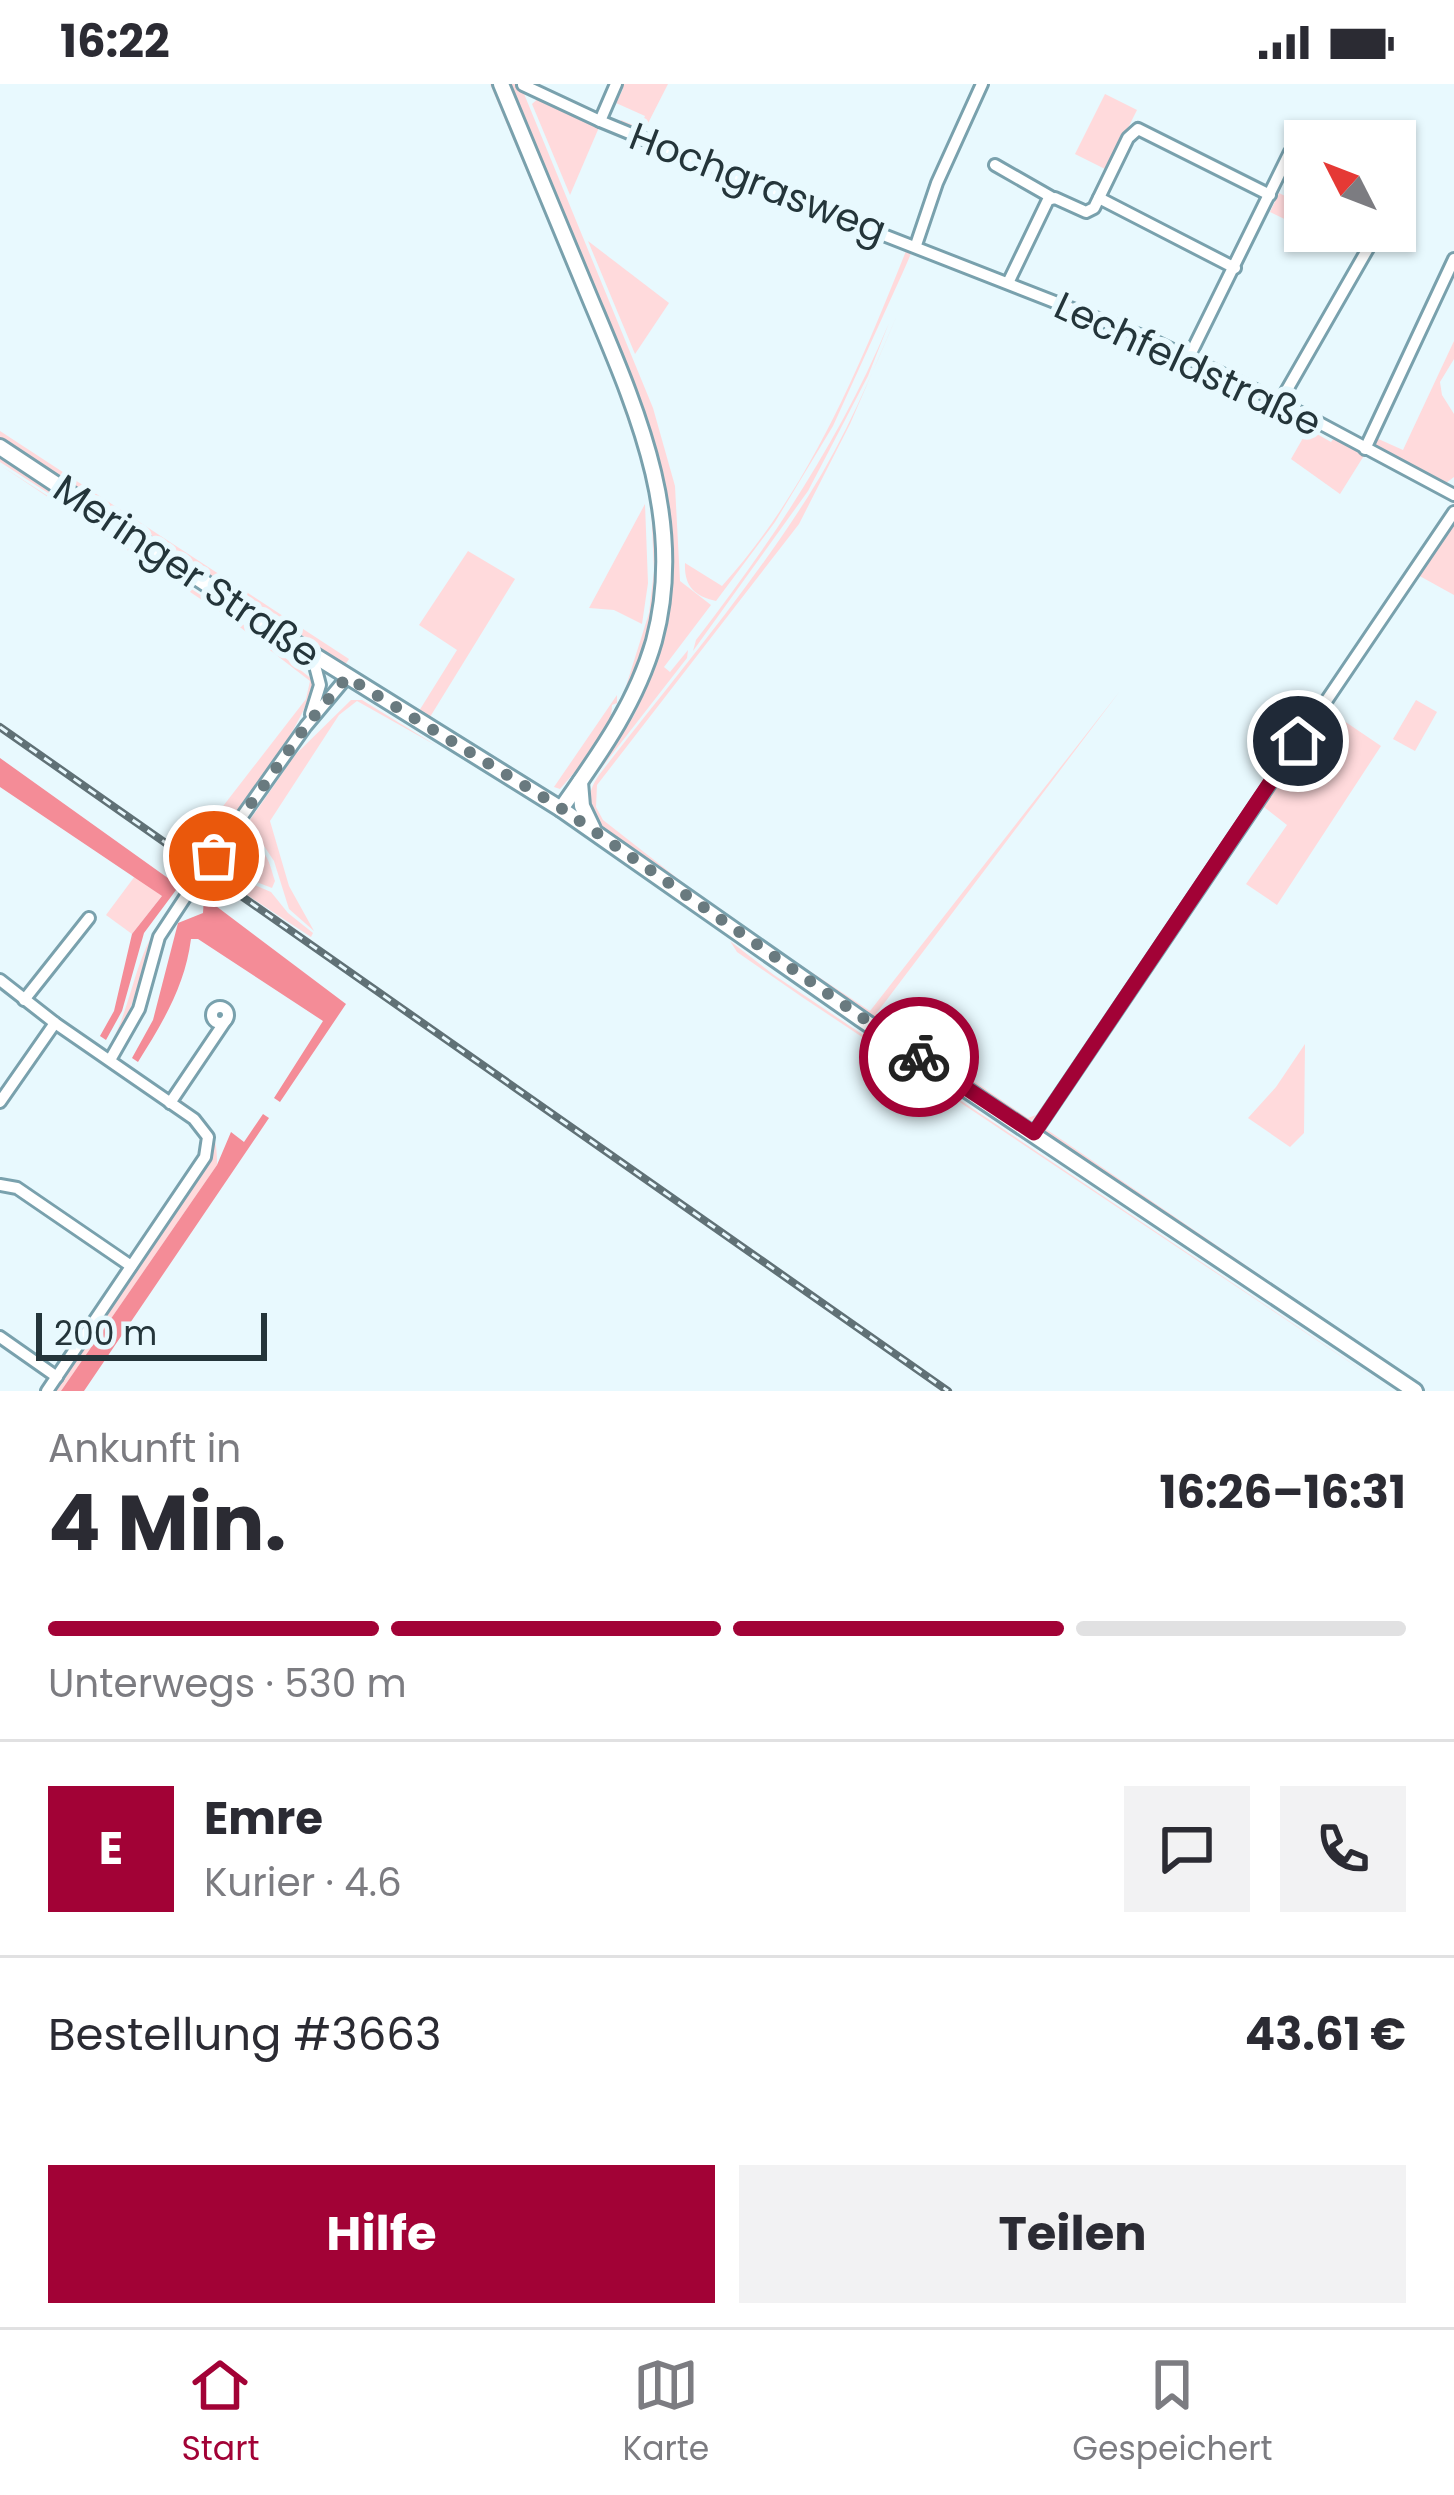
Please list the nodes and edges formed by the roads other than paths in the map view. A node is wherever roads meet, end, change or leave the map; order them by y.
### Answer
1 (500, 84) edge
2 (616, 84) edge
3 (982, 84) edge
4 (524, 85) edge
5 (600, 121) junction
6 (995, 165) dead end
7 (1284, 165) edge
8 (1270, 195) junction
9 (1051, 197) junction
10 (1099, 198) junction
11 (916, 244) junction
12 (1366, 252) edge
13 (1454, 259) edge
14 (1235, 268) junction
15 (1008, 283) junction
16 (1189, 357) junction
17 (1280, 402) junction
18 (0, 447) edge
19 (1365, 448) junction
20 (1454, 495) edge
21 (1454, 512) edge
22 (312, 654) junction
23 (347, 677) junction
24 (306, 726) junction
25 (580, 782) junction
26 (561, 808) junction
27 (596, 834) junction
28 (89, 918) dead end
29 (0, 980) edge
30 (24, 1000) junction
31 (226, 1020) dead end
32 (55, 1023) junction
33 (110, 1060) junction
34 (0, 1102) edge
35 (170, 1103) junction
36 (1034, 1133) junction
37 (0, 1186) edge
38 (131, 1266) junction
39 (0, 1336) edge
40 (57, 1377) junction
41 (47, 1391) edge
42 (1415, 1391) edge

1 - 25 main road
2 - 5 street, Hochgrasweg
3 - 11 street
4 - 5 street, Hochgrasweg
5 - 11 street, Hochgrasweg
6 - 9 street
7 - 8 street
8 - 10 street
8 - 14 street
9 - 10 street
9 - 15 street
10 - 14 street
11 - 15 street, Lechfeldstraße
12 - 17 street
13 - 19 street
14 - 16 street
15 - 16 street, Lechfeldstraße
16 - 17 street, Lechfeldstraße
17 - 19 street, Lechfeldstraße
18 - 22 main road, Meringer Straße
19 - 20 street, Lechfeldstraße
21 - 36 street
22 - 23 main road, Meringer Straße
22 - 24 street
23 - 24 street
23 - 26 main road, Meringer Straße
24 - 33 street, bridge
25 - 26 main road
25 - 27 main road
26 - 27 main road, Meringer Straße
27 - 36 main road, Meringer Straße
28 - 30 street
29 - 30 street
30 - 32 street
31 - 35 street
32 - 33 street
32 - 34 street
33 - 35 street
35 - 38 street
36 - 42 main road, Meringer Straße
37 - 38 street
38 - 40 street
39 - 40 street
40 - 41 street

